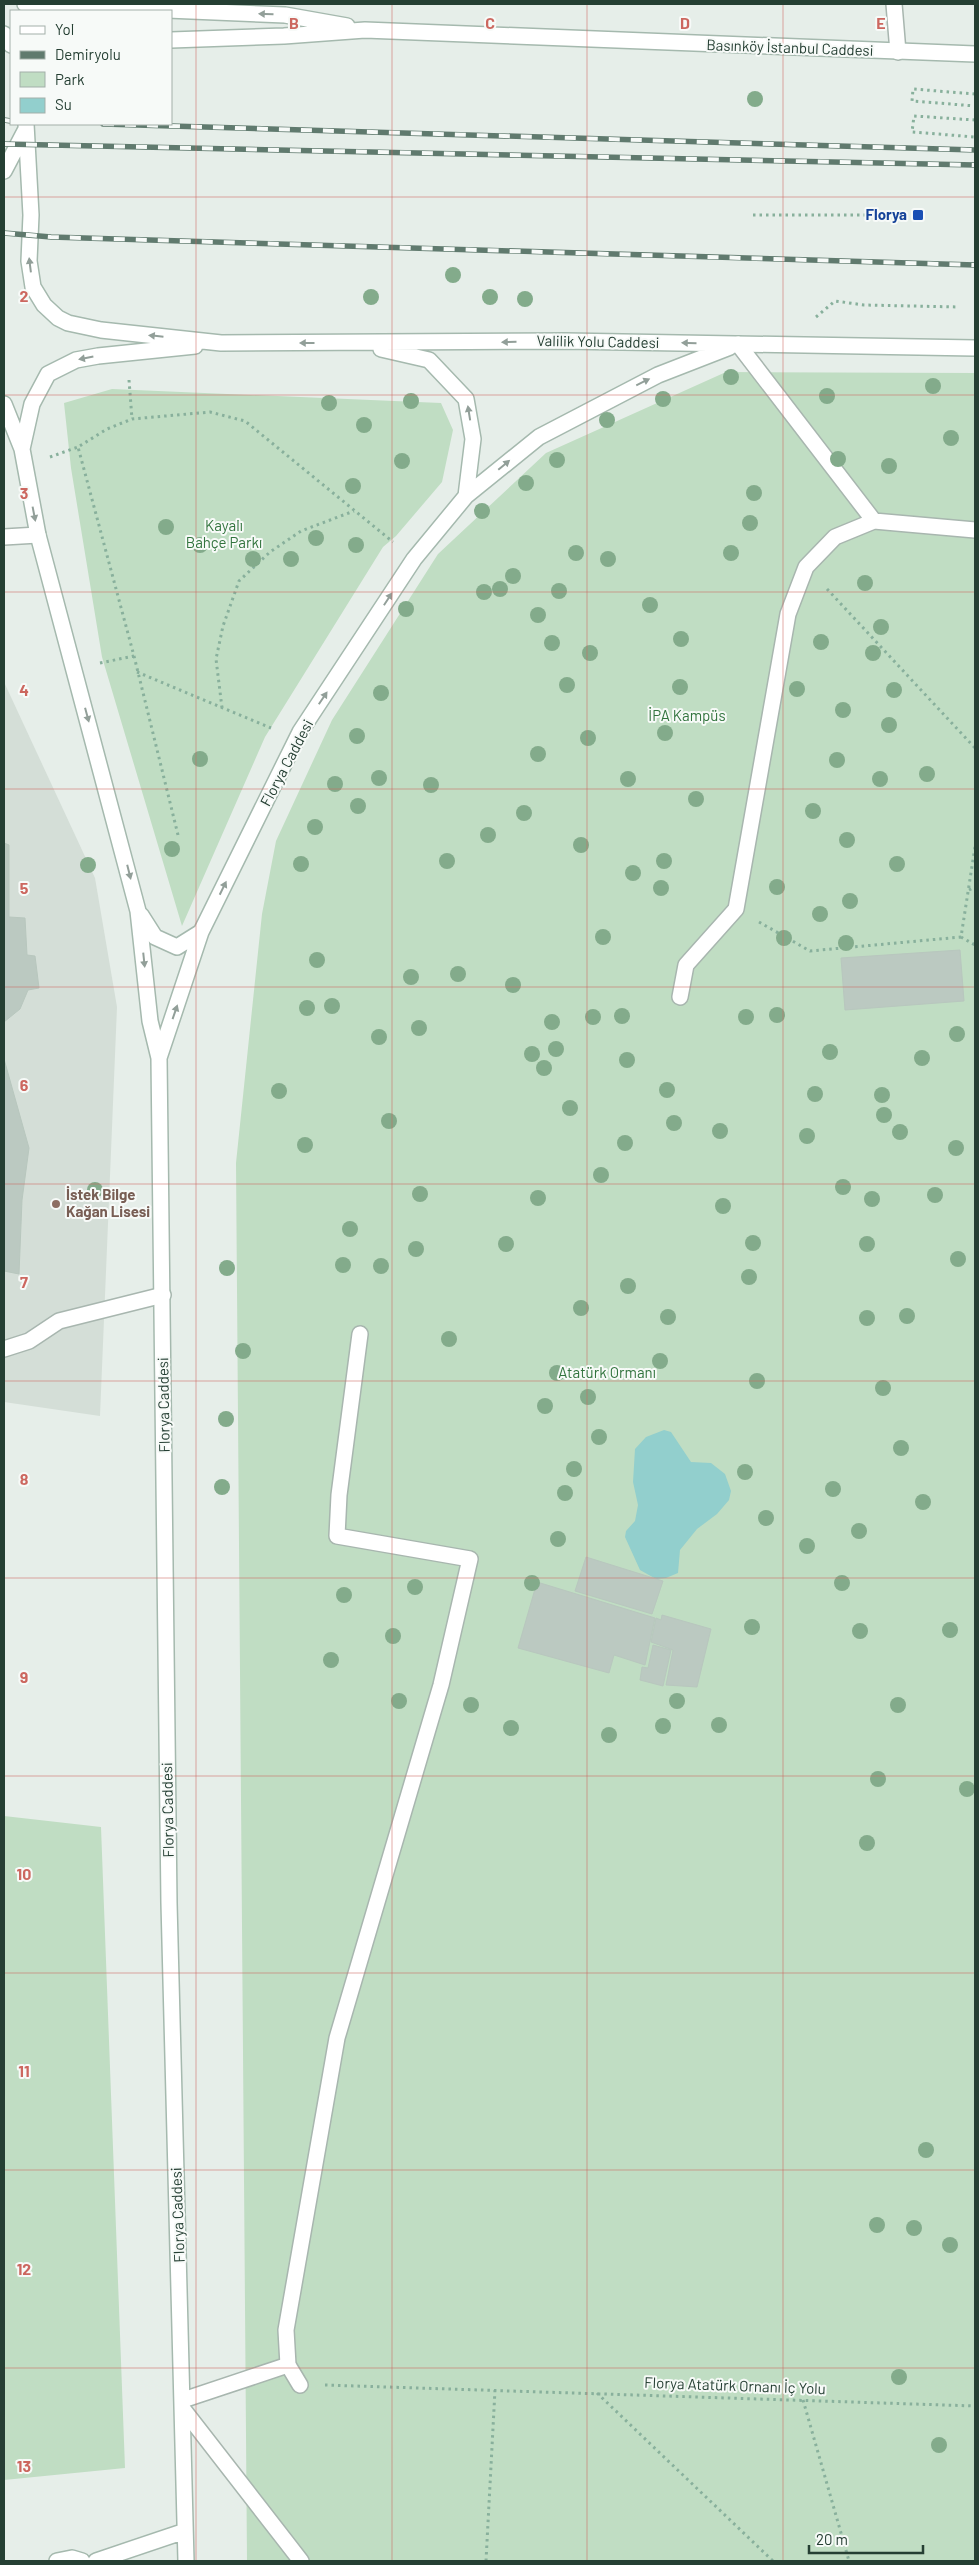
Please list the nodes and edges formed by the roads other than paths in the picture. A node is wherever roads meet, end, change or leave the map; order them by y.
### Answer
1 (25, 4) edge
2 (894, 4) edge
3 (366, 30) junction
4 (172, 40) edge
5 (898, 52) junction
6 (975, 54) edge
7 (27, 126) edge
8 (4, 171) edge
9 (221, 343) junction
10 (356, 343) junction
11 (738, 344) junction
12 (975, 348) edge
13 (4, 404) edge
14 (22, 449) junction
15 (466, 496) junction
16 (874, 521) junction
17 (975, 530) edge
18 (38, 535) junction
19 (4, 536) edge
20 (138, 911) junction
21 (201, 932) junction
22 (680, 997) dead end
23 (159, 1058) junction
24 (163, 1295) junction
25 (360, 1334) dead end
26 (4, 1349) edge
27 (288, 2365) junction
28 (300, 2385) road end
29 (183, 2405) junction
30 (185, 2531) junction
31 (56, 2561) edge
32 (82, 2561) edge
33 (96, 2561) edge
34 (186, 2561) edge
35 (301, 2561) edge

3 -> 1 main road
2 - 5 main road
3 - 4 main road
3 - 5 main road, Basınköy İstanbul Caddesi
5 - 6 main road, Basınköy İstanbul Caddesi
7 - 8 main road
9 -> 7 main road
10 -> 9 main road, Valilik Yolu Caddesi
9 -> 14 main road
11 -> 10 main road, Valilik Yolu Caddesi
15 -> 10 main road
11 - 12 main road, Valilik Yolu Caddesi
15 -> 11 main road, Florya Caddesi
11 - 16 main road
13 - 14 main road
14 -> 18 main road, Florya Caddesi
21 -> 15 main road, Florya Caddesi
16 - 17 main road
16 - 22 main road
18 - 19 main road
18 -> 20 main road, Florya Caddesi
20 - 21 main road
20 -> 23 main road, Florya Caddesi
23 -> 21 main road, Florya Caddesi
23 - 24 main road, Florya Caddesi
24 - 26 main road
24 - 29 main road, Florya Caddesi
25 - 27 main road
27 - 28 main road
27 - 29 main road
29 - 30 main road, Florya Caddesi
29 - 35 main road
30 - 33 main road
30 - 34 main road, Florya Caddesi
31 - 32 main road

